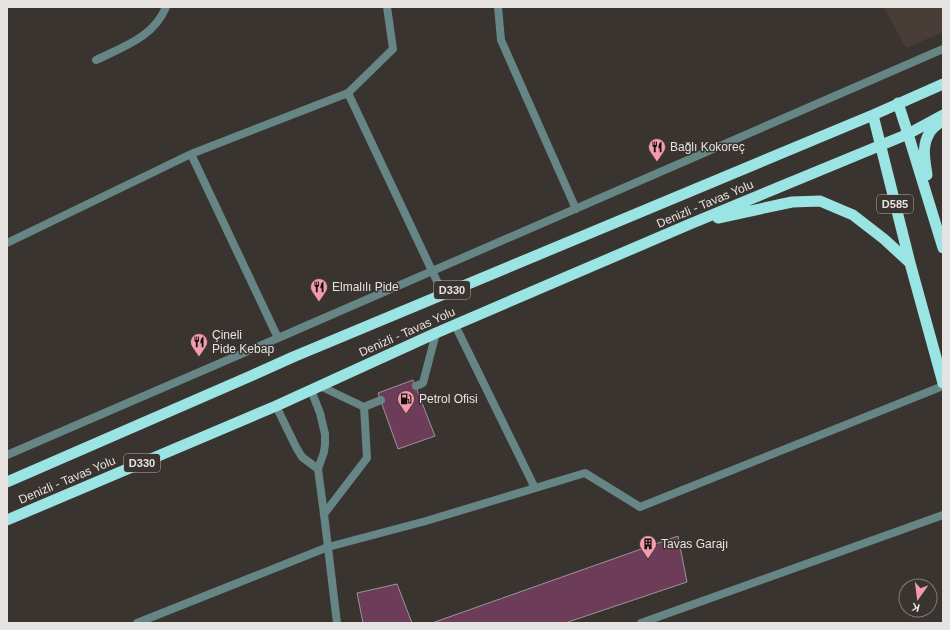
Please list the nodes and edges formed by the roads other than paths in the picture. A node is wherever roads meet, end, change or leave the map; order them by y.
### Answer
1 (166, 7) edge
2 (387, 7) edge
3 (498, 7) edge
4 (943, 49) edge
5 (96, 60) dead end
6 (943, 84) edge
7 (348, 93) junction
8 (898, 103) junction
9 (873, 115) junction
10 (943, 116) edge
11 (943, 120) edge
12 (908, 134) junction
13 (880, 146) junction
14 (191, 154) junction
15 (576, 209) junction
16 (933, 213) junction
17 (690, 224) junction
18 (7, 243) edge
19 (943, 248) edge
20 (910, 263) junction
21 (432, 271) junction
22 (443, 294) junction
23 (455, 325) junction
24 (436, 333) junction
25 (278, 338) junction
26 (943, 383) edge
27 (416, 386) dead end
28 (943, 386) edge
29 (316, 388) junction
30 (381, 400) dead end
31 (276, 406) junction
32 (364, 407) junction
33 (7, 454) edge
34 (318, 469) junction
35 (7, 482) edge
36 (535, 488) junction
37 (324, 514) junction
38 (943, 515) edge
39 (7, 520) edge
40 (328, 547) junction
41 (137, 623) edge
42 (337, 623) edge
43 (643, 623) edge

1 - 5 street
2 - 7 street
3 - 15 street
4 - 15 street
6 - 8 highway, D330
7 - 14 street
7 - 21 street
8 - 9 highway, Denizli - Tavas Yolu / D330
8 - 12 highway
9 - 13 highway, D585
9 - 22 highway, Denizli - Tavas Yolu / D330
10 - 12 highway, D330
11 - 16 highway
12 - 13 highway, Denizli - Tavas Yolu / D330
12 - 16 highway, D585
13 - 17 highway, Denizli - Tavas Yolu / D330
13 - 20 highway, D585
14 - 18 street
14 - 25 street
15 - 21 street
16 - 19 highway, D585
17 - 20 highway
17 - 23 highway, Denizli - Tavas Yolu / D330
20 - 26 highway, D585
21 - 22 street
21 - 25 street
22 - 35 highway, Denizli - Tavas Yolu / D330
23 - 24 highway, Denizli - Tavas Yolu / D330
23 - 36 street
24 - 27 street
24 - 29 highway, Denizli - Tavas Yolu / D330
25 - 33 street
28 - 36 street
29 - 31 highway, Denizli - Tavas Yolu / D330
29 - 32 street
29 - 34 street
30 - 32 street
31 - 34 street
31 - 39 highway, Denizli - Tavas Yolu / D330
32 - 37 street
34 - 37 street
36 - 40 street
37 - 40 street
38 - 43 street
40 - 41 street
40 - 42 street

